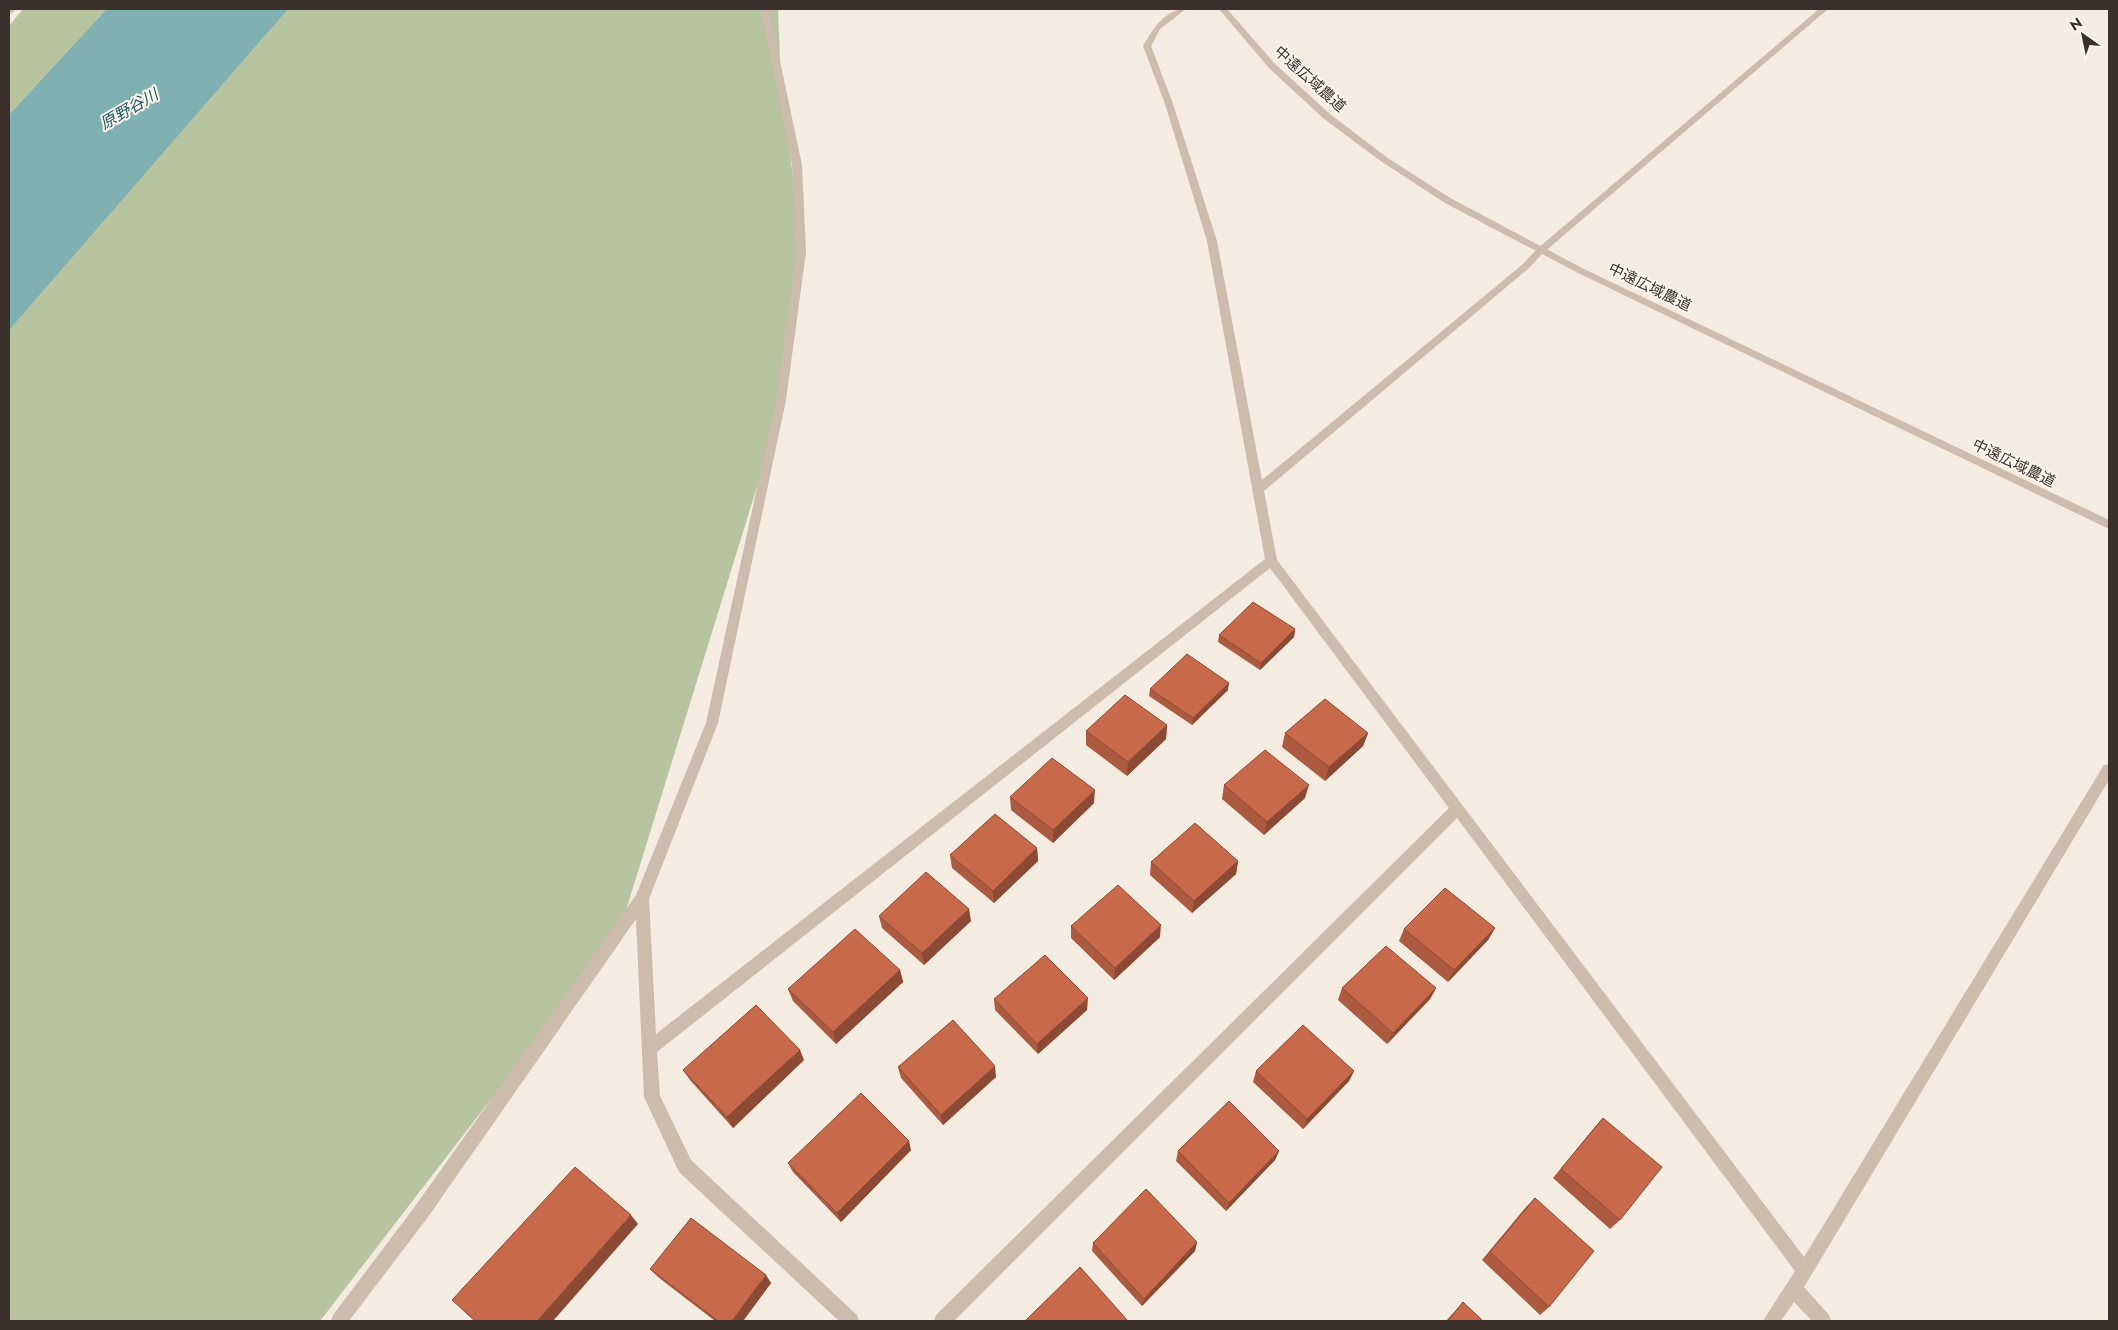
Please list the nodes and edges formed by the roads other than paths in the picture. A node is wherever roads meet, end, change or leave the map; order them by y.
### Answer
1 (13, 9) edge
2 (765, 9) edge
3 (1182, 9) edge
4 (1223, 9) edge
5 (1824, 9) edge
6 (9, 13) edge
7 (1540, 251) junction
8 (1259, 489) junction
9 (2109, 525) edge
10 (1272, 561) junction
11 (2109, 769) edge
12 (1457, 809) junction
13 (642, 899) junction
14 (649, 1049) junction
15 (1805, 1271) junction
16 (1793, 1288) junction
17 (338, 1321) edge
18 (851, 1321) edge
19 (942, 1321) edge
20 (1771, 1321) edge
21 (1823, 1321) edge

1 - 6 street
2 - 13 street
3 - 8 street
4 - 7 street, 中遠広域農道
5 - 7 street
7 - 8 street
7 - 9 street, 中遠広域農道
8 - 10 street
10 - 12 street
10 - 14 street
11 - 15 street
12 - 15 street
12 - 19 street
13 - 14 street
13 - 17 street
14 - 18 street
15 - 16 street
16 - 20 street
16 - 21 street

